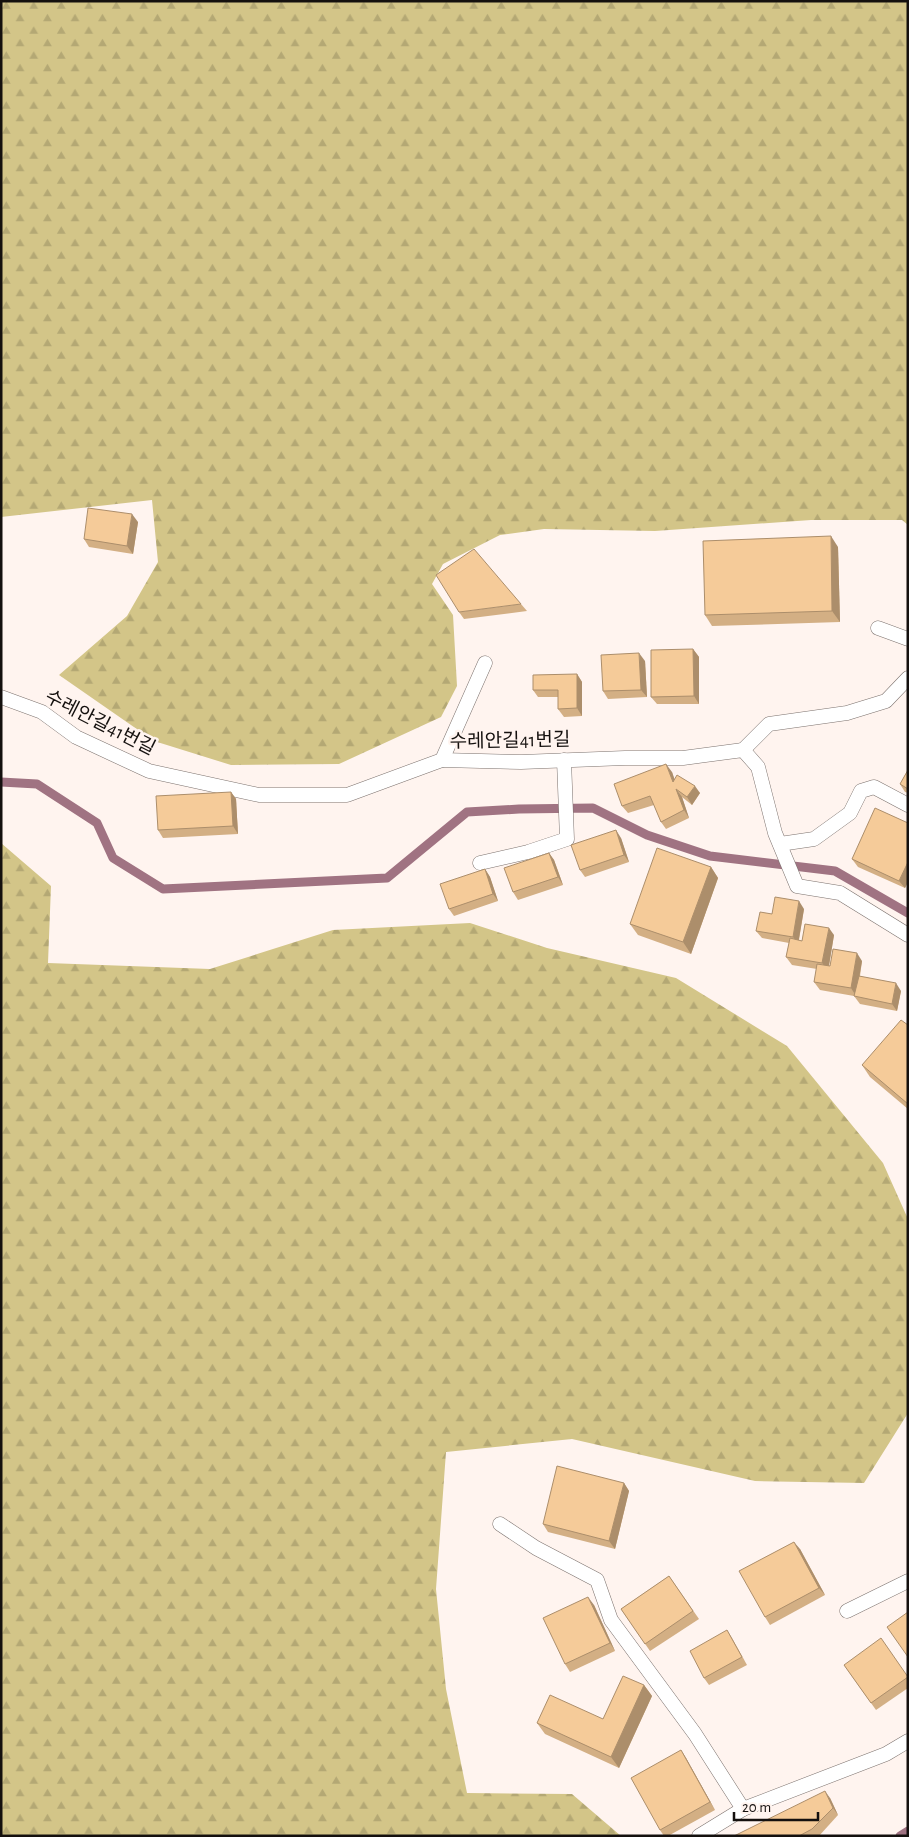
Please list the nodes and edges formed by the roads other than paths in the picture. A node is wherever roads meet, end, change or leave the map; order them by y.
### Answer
1 (878, 628) dead end
2 (908, 639) edge
3 (485, 663) dead end
4 (908, 678) edge
5 (1, 697) edge
6 (743, 750) junction
7 (442, 760) junction
8 (564, 760) junction
9 (908, 805) edge
10 (782, 849) junction
11 (480, 863) dead end
12 (908, 935) edge
13 (500, 1524) dead end
14 (908, 1581) edge
15 (847, 1611) dead end
16 (908, 1741) edge
17 (742, 1809) junction
18 (699, 1836) edge

1 - 2 lane
3 - 7 lane
4 - 6 lane
5 - 7 lane, 수레안길41번길
6 - 8 lane, 수레안길41번길
6 - 10 lane
7 - 8 lane, 수레안길41번길
8 - 11 lane
9 - 10 lane
10 - 12 lane
13 - 17 lane
14 - 15 lane
16 - 17 lane
17 - 18 lane

